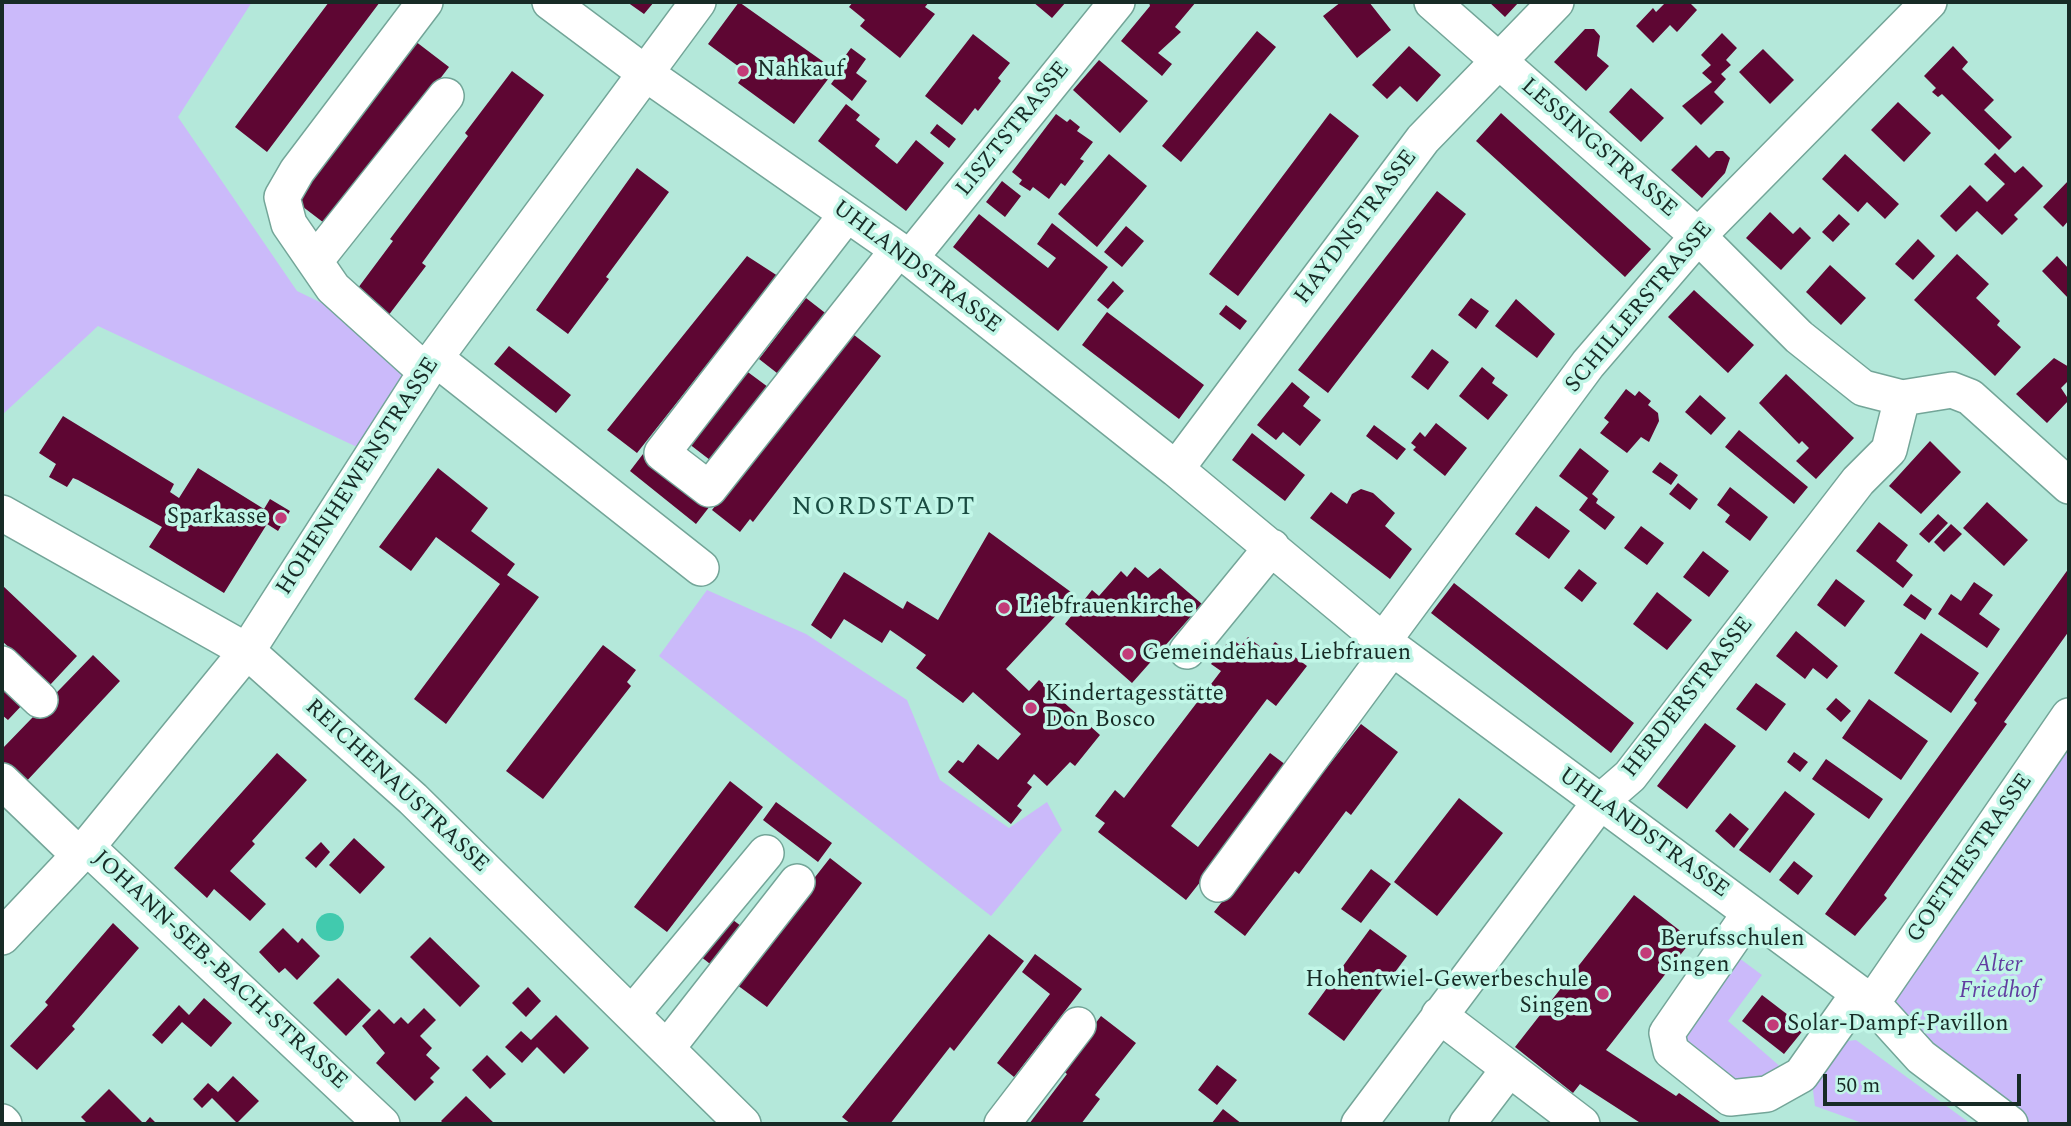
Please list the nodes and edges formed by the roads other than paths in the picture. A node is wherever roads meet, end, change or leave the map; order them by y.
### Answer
1 (425, 2) edge
2 (698, 2) edge
3 (1117, 2) edge
4 (1432, 2) edge
5 (1556, 2) edge
6 (1929, 2) edge
7 (569, 7) edge
8 (1496, 60) junction
9 (645, 73) junction
10 (446, 96) dead end
11 (847, 214) junction
12 (1698, 236) junction
13 (904, 254) junction
14 (315, 261) junction
15 (430, 365) junction
16 (1902, 398) junction
17 (1177, 469) junction
18 (2069, 486) edge
19 (2, 513) edge
20 (1272, 547) junction
21 (701, 568) dead end
22 (1387, 644) junction
23 (247, 651) junction
24 (1187, 651) dead end
25 (2, 664) edge
26 (40, 699) dead end
27 (2069, 716) edge
28 (2, 781) edge
29 (1600, 802) junction
30 (83, 851) junction
31 (766, 853) dead end
32 (797, 882) dead end
33 (1218, 884) dead end
34 (1750, 913) junction
35 (2, 937) edge
36 (1866, 998) junction
37 (632, 1014) junction
38 (1439, 1015) junction
39 (1078, 1025) dead end
40 (667, 1048) junction
41 (1509, 1069) junction
42 (1569, 1120) edge
43 (382, 1124) edge
44 (743, 1124) edge
45 (1002, 1124) edge
46 (1359, 1124) edge
47 (1467, 1124) edge
48 (2010, 1124) edge

1 - 14 street
2 - 9 street, HOHENHEWENSTRASSE
3 - 13 street, LISZTSTRASSE
4 - 8 street, LESSINGSTRASSE
5 - 8 street, HAYDNSTRASSE
6 - 12 street, SCHILLERSTRASSE
7 - 9 street, UHLANDSTRASSE
8 - 12 street, LESSINGSTRASSE
8 - 17 street, HAYDNSTRASSE
9 - 11 street, UHLANDSTRASSE
9 - 15 street, HOHENHEWENSTRASSE
10 - 14 street
11 - 13 street, UHLANDSTRASSE
11 - 13 street, LISZTSTRASSE
12 - 16 street, LESSINGSTRASSE
12 - 22 street, SCHILLERSTRASSE
13 - 17 street, UHLANDSTRASSE
14 - 15 street
15 - 21 street
15 - 23 street, HOHENHEWENSTRASSE
16 - 18 street, LESSINGSTRASSE
16 - 29 street, HERDERSTRASSE
17 - 20 street, UHLANDSTRASSE
19 - 23 street, REICHENAUSTRASSE
20 - 22 street, UHLANDSTRASSE
20 - 24 street
22 - 29 street, UHLANDSTRASSE
22 - 33 street, SCHILLERSTRASSE
23 - 30 street, HOHENHEWENSTRASSE
23 - 37 street, REICHENAUSTRASSE
25 - 26 street
27 - 36 street, GOETHESTRASSE
28 - 30 street, JOHANN-SEB.-BACH-STRASSE
29 - 34 street, UHLANDSTRASSE
29 - 38 street, HERDERSTRASSE
30 - 35 street, HOHENHEWENSTRASSE
30 - 43 street, JOHANN-SEB.-BACH-STRASSE
31 - 37 street
32 - 40 street
34 - 36 street, UHLANDSTRASSE
34 - 36 street, GOETHESTRASSE
36 - 48 street, UHLANDSTRASSE
37 - 40 street, REICHENAUSTRASSE
38 - 41 street
38 - 46 street, HERDERSTRASSE
39 - 45 street
40 - 44 street, REICHENAUSTRASSE
41 - 42 street
41 - 47 street

